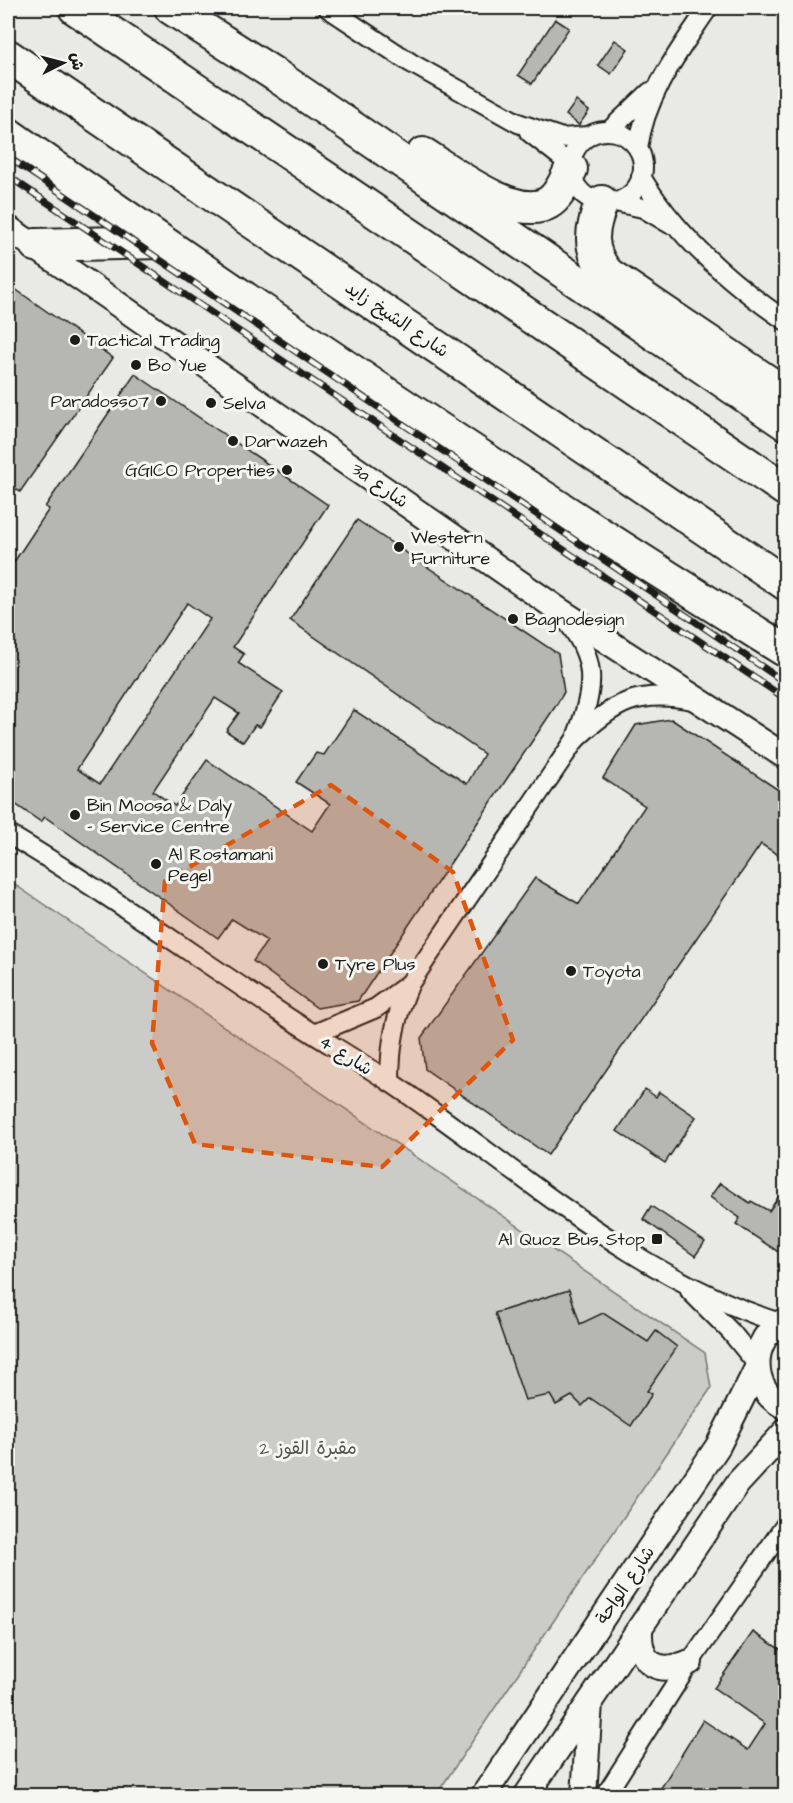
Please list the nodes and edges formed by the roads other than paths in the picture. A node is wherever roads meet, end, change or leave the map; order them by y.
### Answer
1 (75, 8) edge
2 (171, 8) edge
3 (328, 8) edge
4 (708, 8) edge
5 (8, 56) edge
6 (274, 74) junction
7 (657, 84) junction
8 (518, 123) junction
9 (609, 131) junction
10 (8, 134) edge
11 (588, 136) junction
12 (638, 148) junction
13 (571, 167) junction
14 (641, 177) junction
15 (609, 202) junction
16 (8, 228) edge
17 (679, 229) junction
18 (161, 242) junction
19 (36, 245) junction
20 (786, 321) edge
21 (786, 394) edge
22 (786, 424) edge
23 (786, 490) edge
24 (786, 584) edge
25 (559, 610) junction
26 (786, 651) edge
27 (704, 702) junction
28 (575, 740) junction
29 (786, 757) edge
30 (8, 834) edge
31 (410, 983) junction
32 (314, 1034) junction
33 (390, 1082) junction
34 (680, 1282) junction
35 (783, 1322) edge
36 (757, 1366) junction
37 (786, 1407) edge
38 (786, 1431) edge
39 (786, 1524) edge
40 (640, 1630) junction
41 (690, 1662) junction
42 (590, 1701) junction
43 (483, 1796) edge
44 (526, 1796) edge
45 (584, 1796) edge
46 (605, 1796) edge

1 - 23 highway
2 - 6 highway
3 - 8 street
4 - 7 street
5 - 24 highway, شارع الشيخ زايد
6 - 13 highway
6 - 22 highway
7 - 9 street
7 - 12 street
8 - 11 street
8 - 13 street
9 - 11 street
9 - 12 street
10 - 18 highway
11 - 13 street
12 - 14 street
13 - 15 street
14 - 15 street
14 - 17 street
15 - 17 street
15 - 21 highway
16 - 19 street, 3a شارع
17 - 20 street
18 - 19 highway
18 - 26 highway
19 - 25 street, 3a شارع
25 - 27 street, 3a شارع
25 - 28 street
27 - 28 street
27 - 29 street, 3a شارع
28 - 31 street
30 - 32 street, شارع 4
31 - 32 street
31 - 33 street
32 - 33 street, شارع 4
33 - 34 street, شارع 4
34 - 35 street, شارع 4
34 - 36 street, شارع 4
35 - 36 street, شارع الواحة
36 - 37 street
36 - 43 street, شارع الواحة
38 - 40 street, شارع الواحة
39 - 41 street
40 - 41 street
40 - 42 street, شارع الواحة
41 - 46 street
42 - 44 street, شارع الواحة
42 - 45 street

